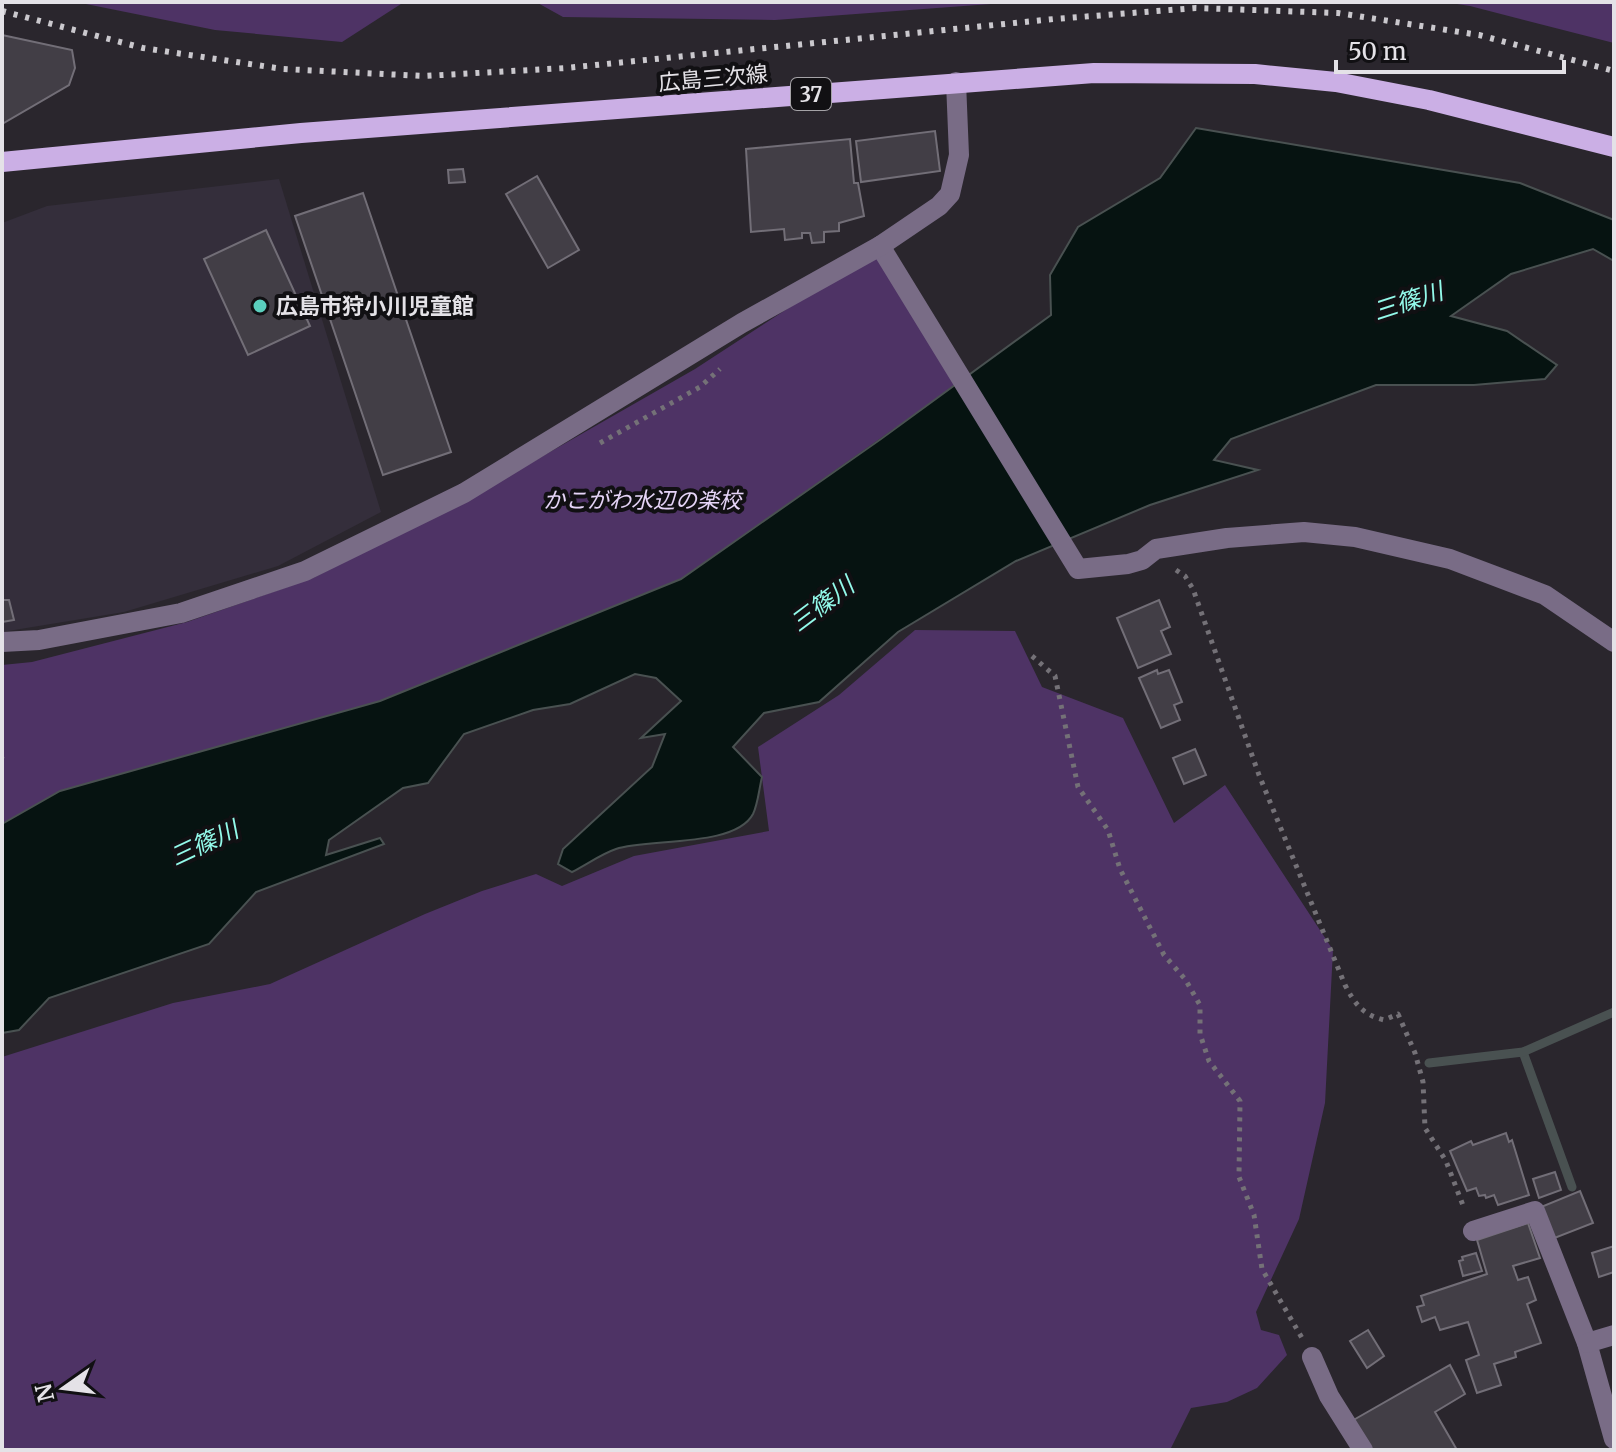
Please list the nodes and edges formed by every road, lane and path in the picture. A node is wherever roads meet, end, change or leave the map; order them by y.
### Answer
1 (956, 82) junction
2 (1614, 147) edge
3 (2, 162) edge
4 (880, 246) junction
5 (1151, 555) junction
6 (2, 642) edge
7 (1614, 642) edge
8 (1032, 656) dead end
9 (1473, 1231) joint
10 (1614, 1335) edge
11 (1587, 1343) junction
12 (1312, 1357) joint
13 (1614, 1439) edge
14 (1363, 1450) edge

1 - 2 main road, 広島三次線 / 37
1 - 3 main road, 広島三次線 / 37
1 - 4 street
4 - 5 street
4 - 6 street
5 - 7 street
5 - 9 path
8 - 12 path
9 - 11 street
10 - 11 street
11 - 13 street
12 - 14 street

